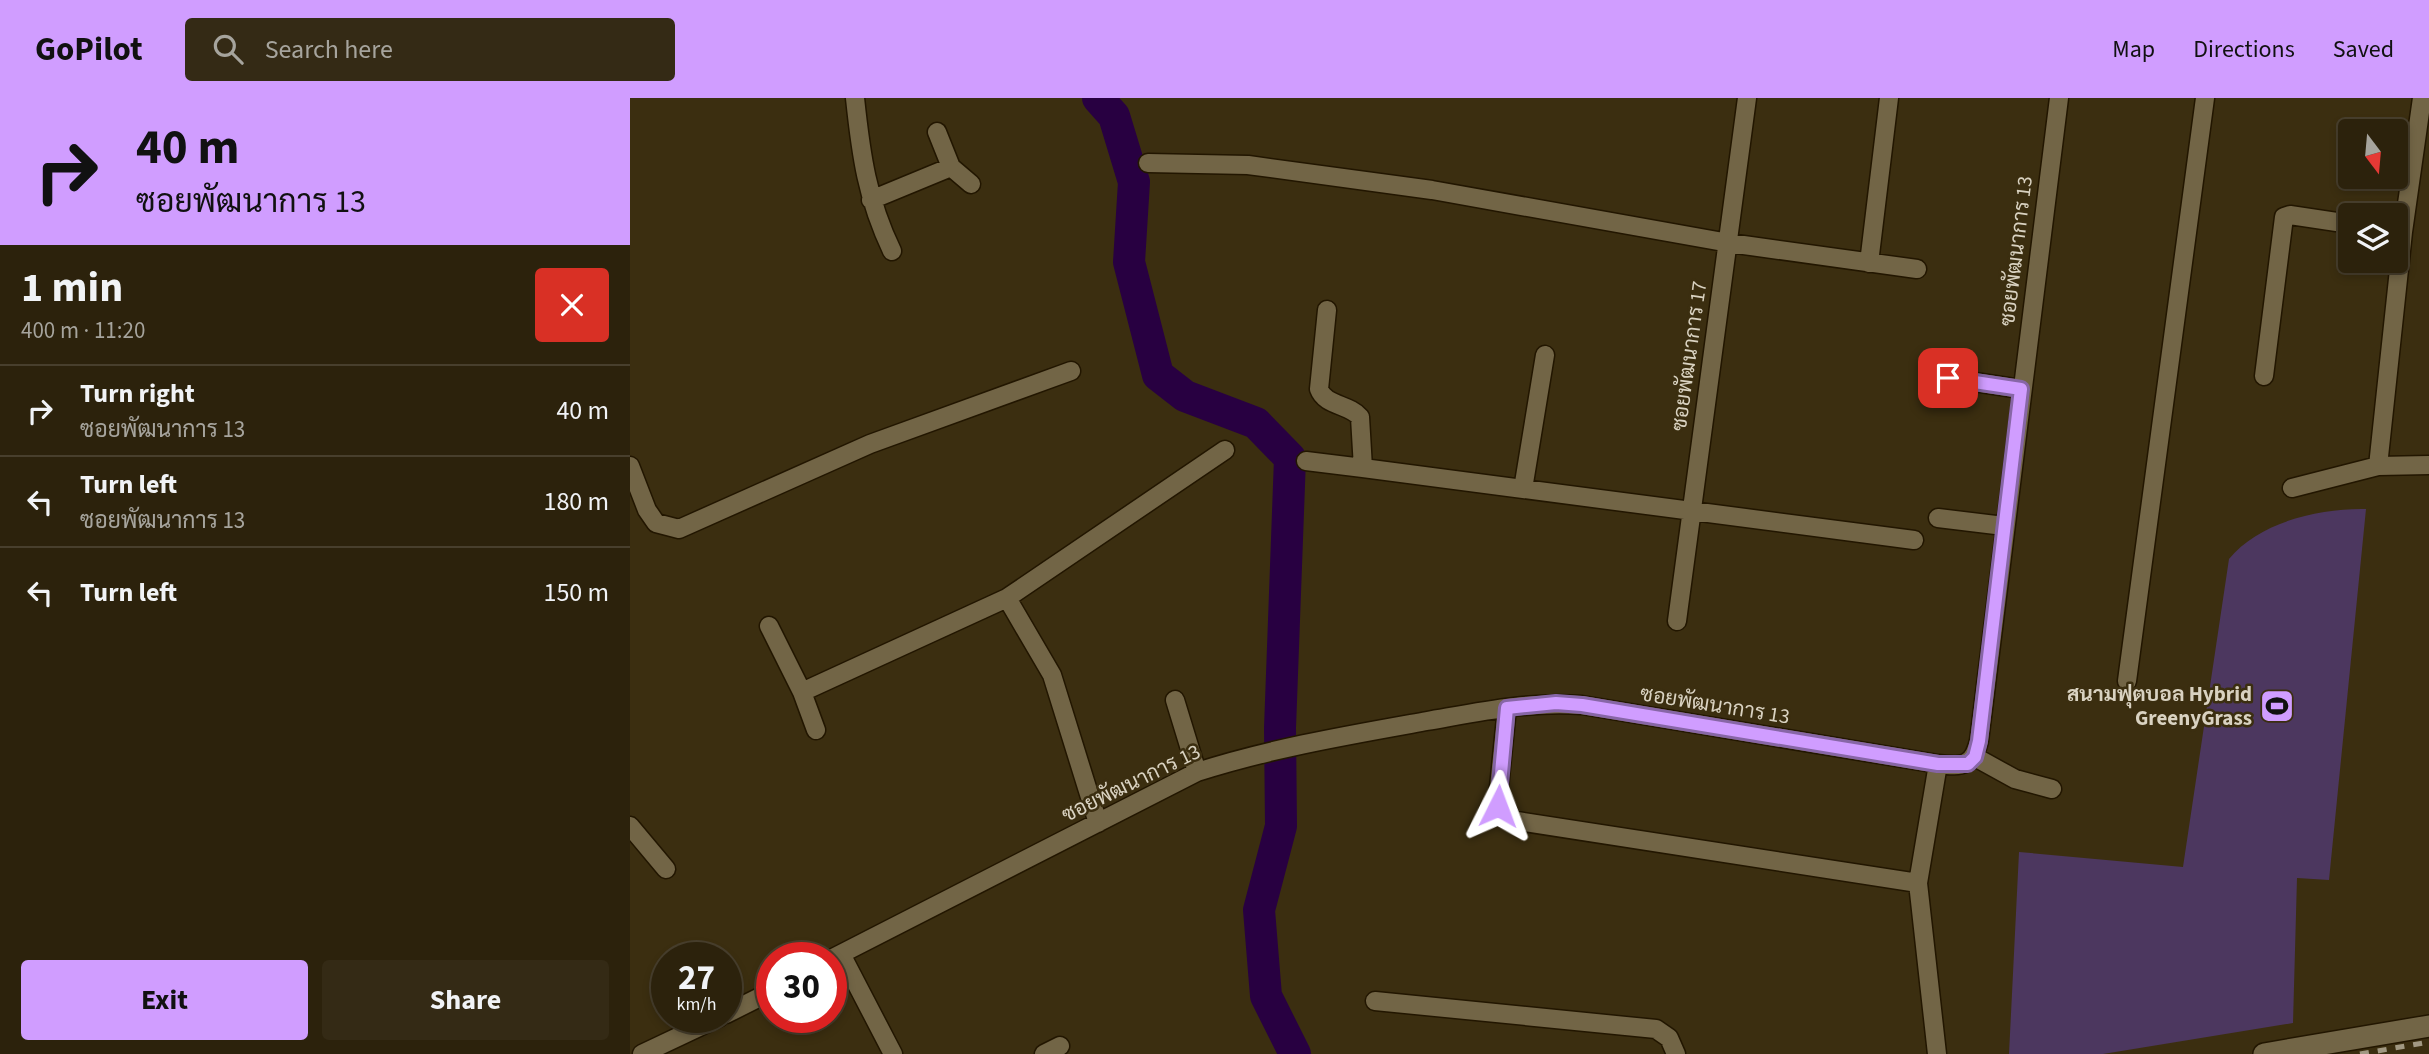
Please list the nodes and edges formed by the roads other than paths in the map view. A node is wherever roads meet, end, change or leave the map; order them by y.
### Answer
1 (855, 98) edge
2 (1747, 98) edge
3 (1889, 98) edge
4 (2059, 98) edge
5 (2205, 98) edge
6 (2422, 98) edge
7 (937, 132) dead end
8 (1148, 163) dead end
9 (951, 167) junction
10 (971, 184) dead end
11 (871, 200) junction
12 (2404, 203) edge
13 (2338, 222) edge
14 (1729, 243) junction
15 (892, 251) dead end
16 (1868, 262) junction
17 (1917, 269) dead end
18 (2395, 273) edge
19 (1327, 310) dead end
20 (1545, 355) dead end
21 (1071, 371) dead end
22 (2264, 376) dead end
23 (1948, 378) dead end
24 (2021, 389) junction
25 (1225, 450) dead end
26 (1306, 461) dead end
27 (2429, 465) edge
28 (630, 466) edge
29 (2378, 466) junction
30 (1363, 468) junction
31 (2292, 488) dead end
32 (1522, 489) junction
33 (1690, 512) junction
34 (1938, 519) dead end
35 (2004, 526) junction
36 (1914, 540) dead end
37 (1007, 598) junction
38 (1677, 621) dead end
39 (769, 626) dead end
40 (2127, 681) dead end
41 (802, 692) junction
42 (1175, 700) dead end
43 (1507, 708) junction
44 (816, 730) dead end
45 (1975, 757) junction
46 (1938, 764) junction
47 (1196, 772) junction
48 (2052, 789) dead end
49 (1098, 823) junction
50 (630, 826) edge
51 (666, 869) dead end
52 (1918, 883) junction
53 (847, 951) edge
54 (847, 976) edge
55 (1375, 1001) dead end
56 (2429, 1026) edge
57 (686, 1033) edge
58 (642, 1054) edge
59 (893, 1054) edge
60 (1676, 1054) edge
61 (1937, 1054) edge
62 (2264, 1054) edge

1 - 11 street
2 - 14 street, ซอยพัฒนาการ 17
3 - 16 street
4 - 24 street, ซอยพัฒนาการ 13
5 - 40 street
6 - 12 street
7 - 9 street
8 - 14 street
9 - 10 street
9 - 11 street
11 - 15 street
13 - 22 street
14 - 16 street
14 - 33 street, ซอยพัฒนาการ 17
16 - 17 street
18 - 29 street
19 - 30 street
20 - 32 street
21 - 28 street
23 - 24 street
24 - 35 street, ซอยพัฒนาการ 13
25 - 37 street
26 - 30 street
27 - 29 street
29 - 31 street
30 - 32 street
32 - 33 street
33 - 36 street
33 - 38 street, ซอยพัฒนาการ 17
34 - 35 street
35 - 45 street, ซอยพัฒนาการ 13
37 - 41 street
37 - 49 street
39 - 41 street
41 - 44 street
42 - 47 street
43 - 46 street, ซอยพัฒนาการ 13
43 - 47 street, ซอยพัฒนาการ 13
43 - 52 street
45 - 46 street, ซอยพัฒนาการ 13
45 - 48 street
46 - 52 street
47 - 49 street, ซอยพัฒนาการ 13
49 - 53 street, ซอยพัฒนาการ 13
50 - 51 street
52 - 61 street
54 - 59 street
55 - 60 street
56 - 62 street
57 - 58 street

